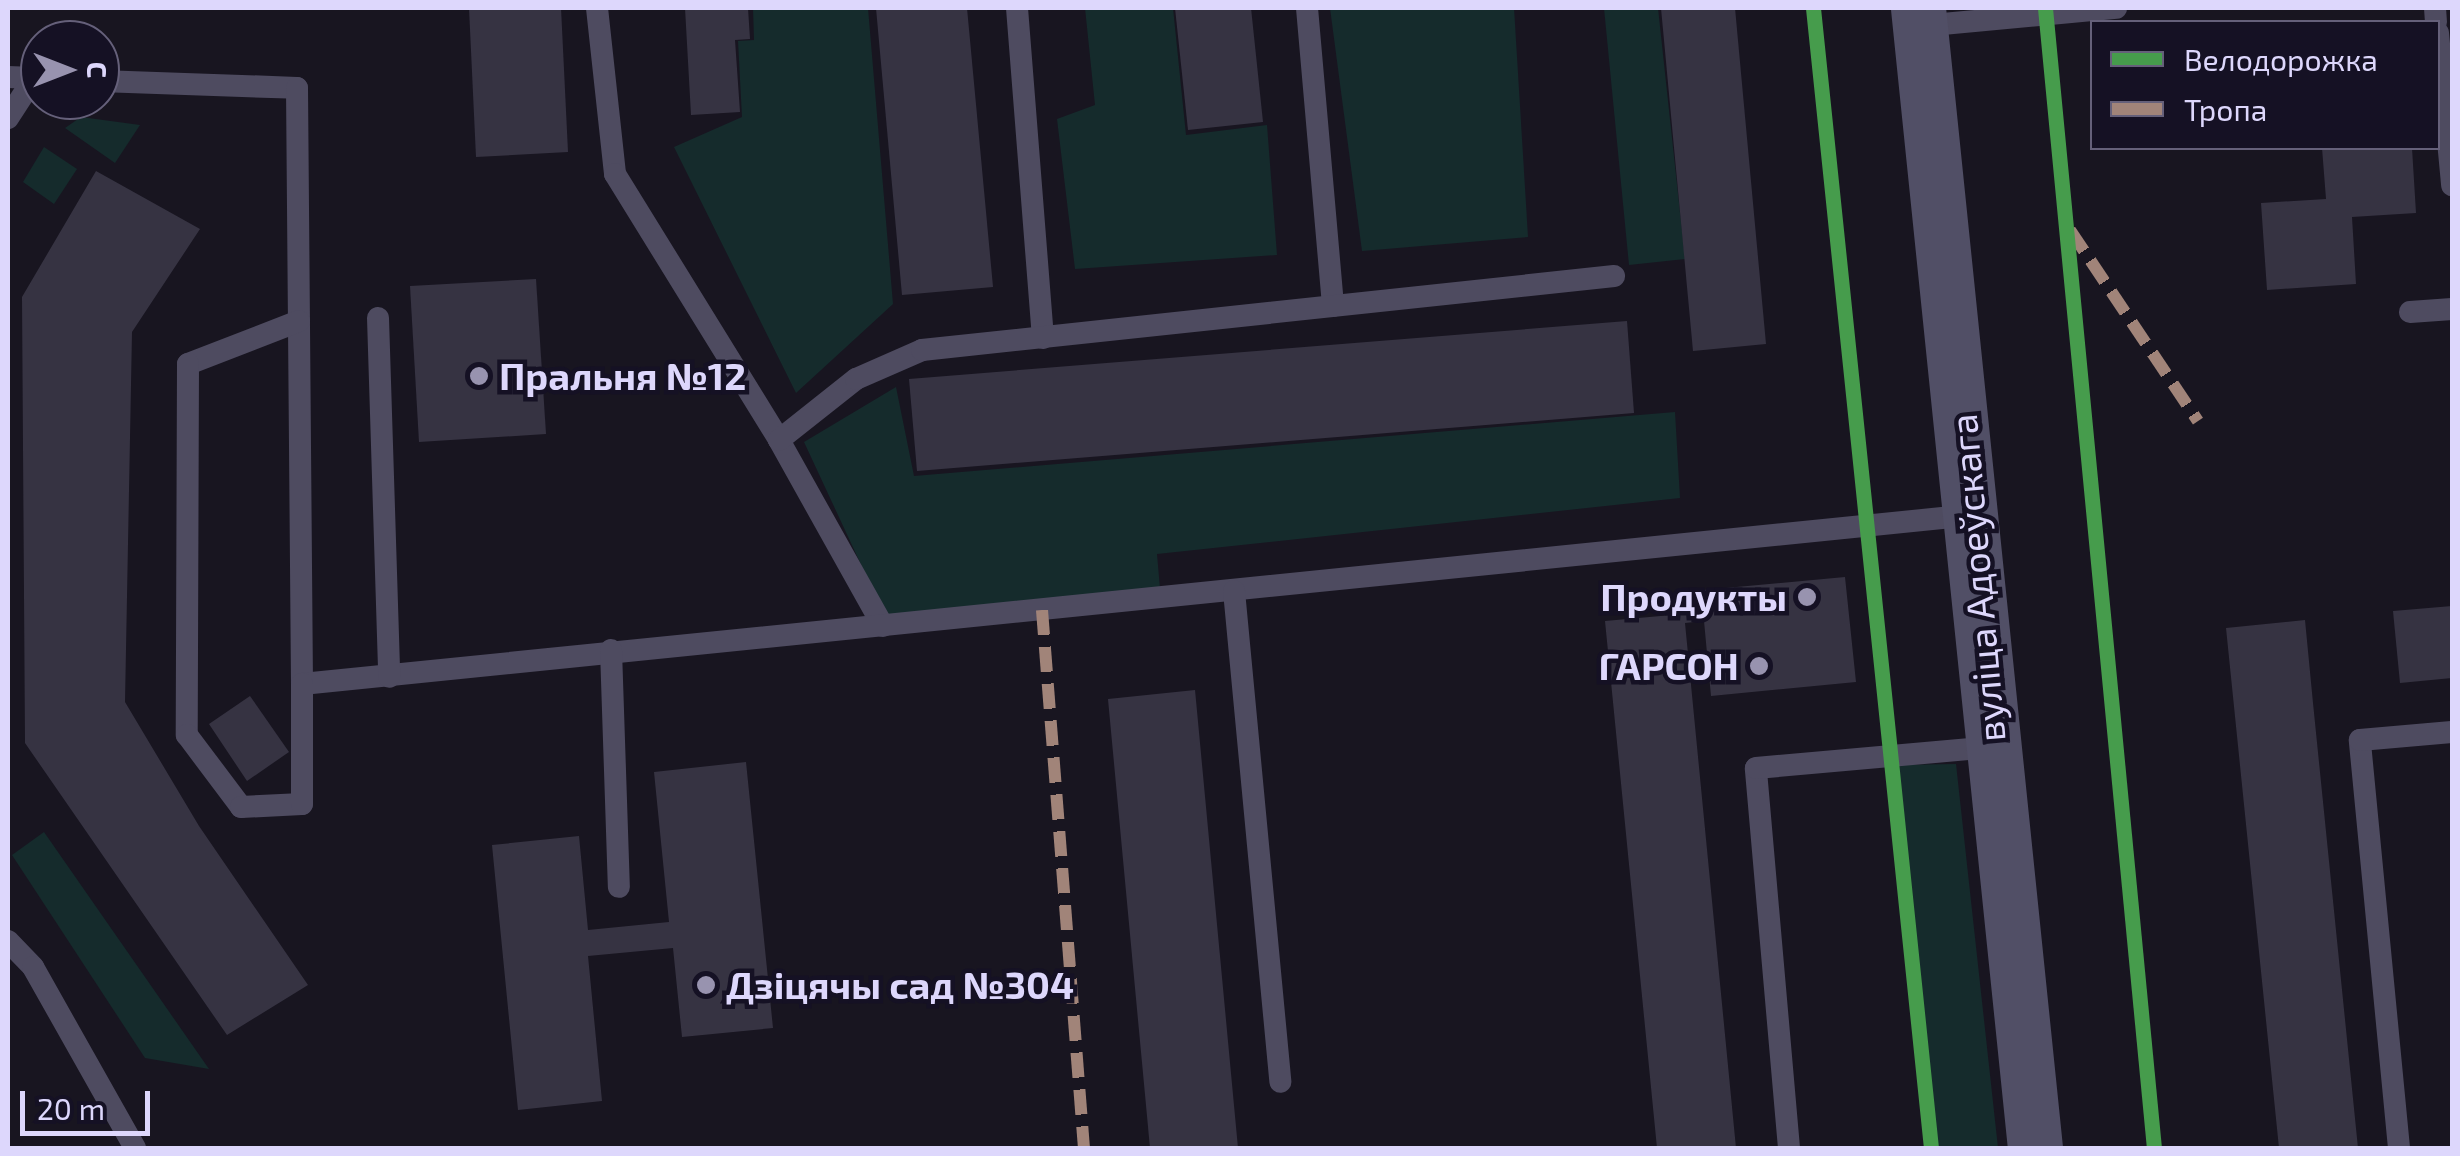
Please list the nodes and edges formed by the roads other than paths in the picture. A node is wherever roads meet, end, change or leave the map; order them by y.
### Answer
1 (597, 8) edge
2 (1018, 8) edge
3 (1306, 8) edge
4 (2116, 8) edge
5 (1919, 17) edge
6 (2440, 55) edge
7 (120, 81) edge
8 (2452, 185) edge
9 (1614, 276) dead end
10 (1333, 306) junction
11 (2452, 308) edge
12 (2410, 312) dead end
13 (378, 318) dead end
14 (299, 321) junction
15 (1043, 338) junction
16 (778, 440) junction
17 (1971, 515) junction
18 (1234, 591) junction
19 (883, 626) junction
20 (611, 650) junction
21 (389, 677) junction
22 (302, 684) junction
23 (2452, 732) edge
24 (1994, 747) junction
25 (619, 887) dead end
26 (8, 941) edge
27 (1280, 1082) dead end
28 (135, 1148) edge
29 (1789, 1148) edge
30 (2035, 1148) edge
31 (2399, 1148) edge

1 - 16 lane
2 - 15 lane
3 - 10 lane
4 - 5 lane
5 - 17 main road, вуліца Адоеўскага
6 - 8 lane
7 - 14 lane
9 - 10 lane
10 - 15 lane
11 - 12 lane
13 - 21 lane
14 - 22 lane
14 - 22 lane
15 - 16 lane
16 - 19 lane
17 - 18 lane
17 - 24 main road, вуліца Адоеўскага
18 - 19 lane
18 - 27 lane
19 - 20 lane
20 - 21 lane
20 - 25 lane
21 - 22 lane
23 - 31 lane
24 - 29 lane
24 - 30 main road, вуліца Адоеўскага
26 - 28 lane

